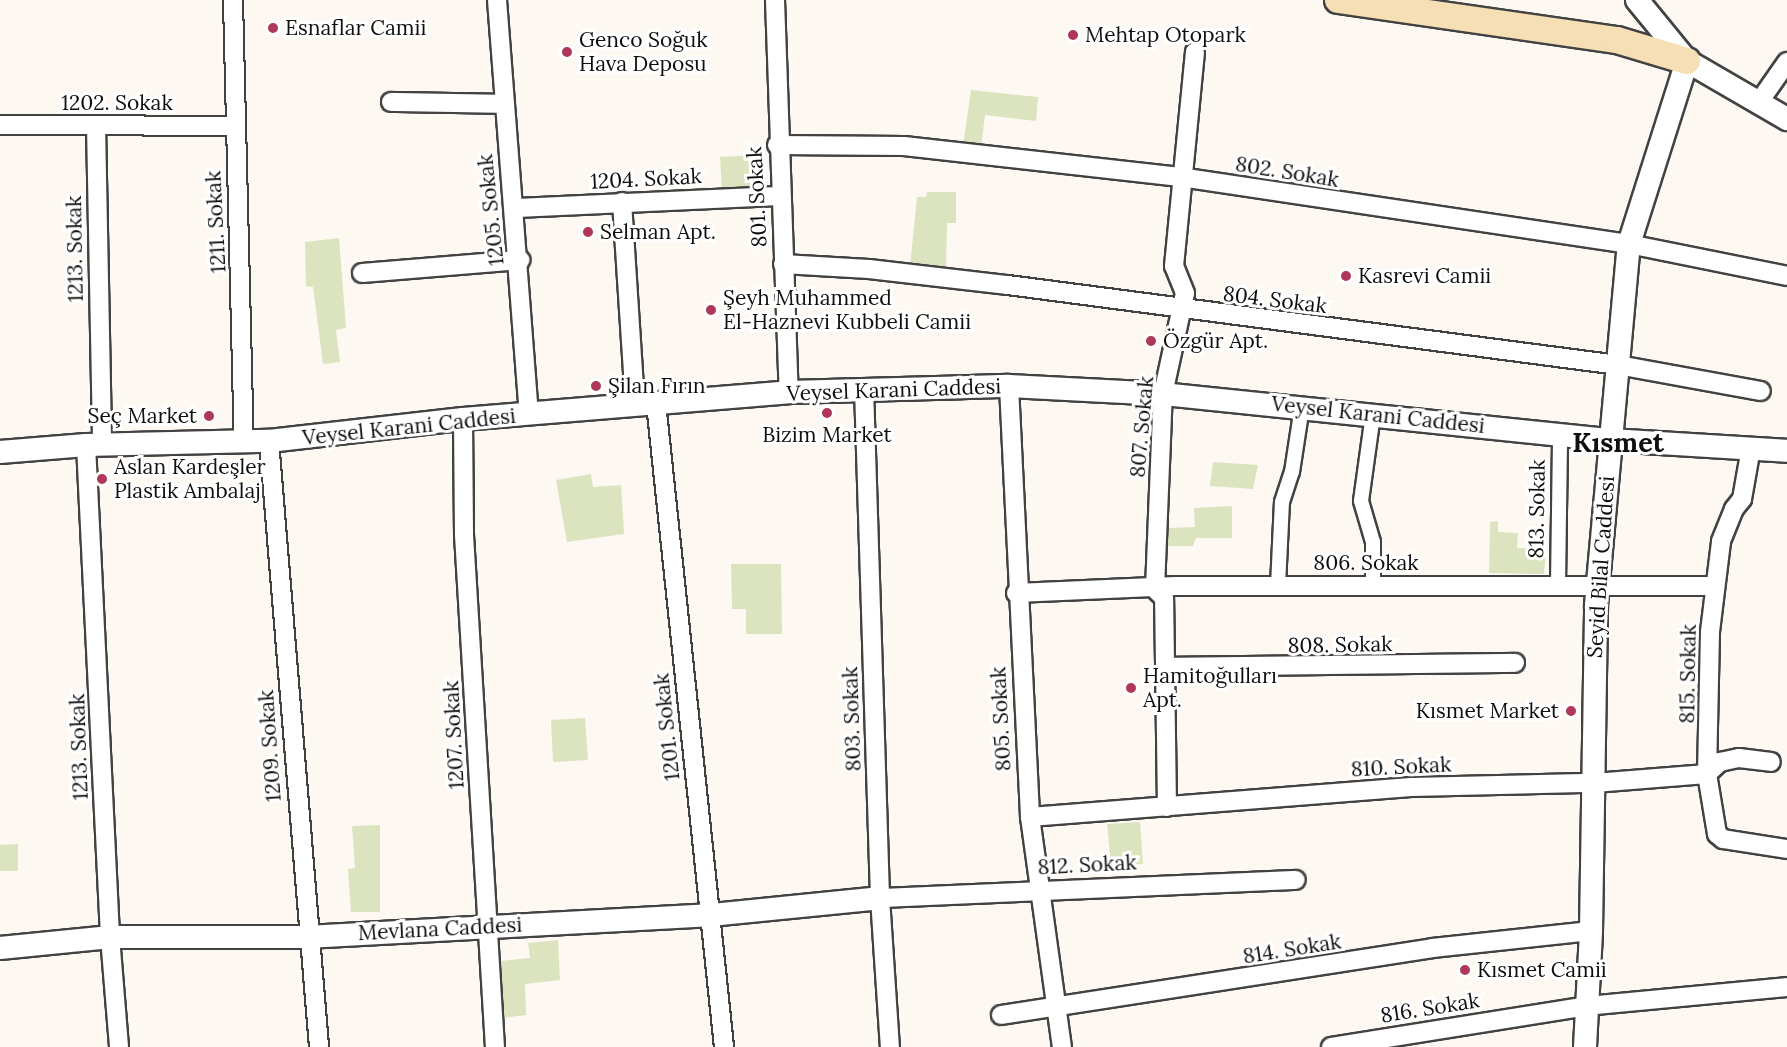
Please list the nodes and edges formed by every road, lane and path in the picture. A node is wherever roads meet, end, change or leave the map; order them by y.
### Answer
1 (233, 0) edge
2 (497, 0) edge
3 (775, 0) edge
4 (1338, 0) edge
5 (1637, 0) edge
6 (1195, 52) dead end
7 (1687, 61) junction
8 (1787, 62) edge
9 (391, 102) dead end
10 (1759, 102) junction
11 (502, 104) junction
12 (1787, 119) edge
13 (0, 125) edge
14 (96, 125) junction
15 (233, 126) junction
16 (777, 145) junction
17 (1180, 177) junction
18 (780, 196) junction
19 (622, 202) junction
20 (515, 208) junction
21 (1629, 244) junction
22 (520, 260) junction
23 (783, 264) junction
24 (362, 273) dead end
25 (1787, 276) edge
26 (1183, 311) junction
27 (1618, 365) junction
28 (1009, 386) junction
29 (864, 388) junction
30 (1761, 391) dead end
31 (789, 392) junction
32 (1163, 394) junction
33 (646, 403) junction
34 (1302, 407) junction
35 (529, 415) junction
36 (1373, 415) junction
37 (463, 419) junction
38 (1560, 435) junction
39 (1609, 440) junction
40 (244, 441) junction
41 (269, 441) junction
42 (94, 445) junction
43 (1750, 448) junction
44 (1787, 451) edge
45 (0, 452) edge
46 (1557, 584) junction
47 (1598, 584) junction
48 (1278, 586) junction
49 (1373, 586) junction
50 (1716, 586) junction
51 (1155, 589) junction
52 (1016, 593) junction
53 (1515, 663) dead end
54 (1166, 667) junction
55 (1771, 762) dead end
56 (1707, 774) junction
57 (1593, 783) junction
58 (1167, 807) junction
59 (1030, 817) junction
60 (1787, 849) edge
61 (1296, 880) dead end
62 (1043, 890) junction
63 (880, 898) junction
64 (711, 915) junction
65 (488, 926) junction
66 (1591, 931) junction
67 (308, 937) junction
68 (110, 938) junction
69 (0, 948) edge
70 (1787, 987) edge
71 (1586, 1006) junction
72 (1058, 1008) junction
73 (1001, 1015) dead end
74 (119, 1047) edge
75 (319, 1047) edge
76 (495, 1047) edge
77 (724, 1047) edge
78 (890, 1047) edge
79 (1062, 1047) edge
80 (1331, 1047) edge
81 (1585, 1047) edge

1 - 15 street, 1211. Sokak
2 - 11 street, 1205. Sokak
3 - 16 street, 801. Sokak
4 - 7 main road
5 - 7 street
6 - 17 street, 807. Sokak
7 - 10 street
7 - 21 street, Seyid Bilal Caddesi
8 - 10 street
9 - 11 street
10 - 12 street
11 - 20 street, 1205. Sokak
13 - 14 street, 1202. Sokak
14 - 15 street, 1202. Sokak
14 - 42 street, 1213. Sokak
15 - 40 street, 1211. Sokak
16 - 17 street, 802. Sokak
16 - 18 street, 801. Sokak
17 - 21 street, 802. Sokak
17 - 26 street, 807. Sokak
18 - 19 street, 1204. Sokak
18 - 23 street, 801. Sokak
19 - 20 street, 1204. Sokak
19 - 33 street, 1201. Sokak
20 - 22 street, 1205. Sokak
21 - 25 street, 802. Sokak
21 - 27 street, Seyid Bilal Caddesi
22 - 24 street
22 - 35 street, 1205. Sokak
23 - 26 street, 804. Sokak
23 - 31 street, 801. Sokak
26 - 27 street, 804. Sokak
26 - 32 street, 807. Sokak
27 - 30 street, 804. Sokak
27 - 39 street, Seyid Bilal Caddesi
28 - 29 street, Veysel Karani Caddesi
28 - 32 street, Veysel Karani Caddesi
28 - 52 street, 805. Sokak
29 - 31 street, Veysel Karani Caddesi
29 - 63 street, 803. Sokak
31 - 33 street, Veysel Karani Caddesi
32 - 34 street, Veysel Karani Caddesi
32 - 51 street, 807. Sokak
33 - 35 street, Veysel Karani Caddesi
33 - 64 street, 1201. Sokak
34 - 36 street, Veysel Karani Caddesi
34 - 48 street
35 - 37 street, Veysel Karani Caddesi
36 - 38 street, Veysel Karani Caddesi
36 - 49 street
37 - 41 street, Veysel Karani Caddesi
37 - 65 street, 1207. Sokak
38 - 39 street, Veysel Karani Caddesi
38 - 46 street, 813. Sokak
39 - 43 street, Veysel Karani Caddesi
39 - 47 street, Seyid Bilal Caddesi
40 - 41 street, Veysel Karani Caddesi
40 - 42 street, Veysel Karani Caddesi
41 - 67 street, 1209. Sokak
42 - 45 street, Veysel Karani Caddesi
42 - 68 street, 1213. Sokak
43 - 44 street, Veysel Karani Caddesi
43 - 50 street, 815. Sokak
46 - 47 street, 806. Sokak
46 - 49 street, 806. Sokak
47 - 50 street, 806. Sokak
47 - 57 street, Seyid Bilal Caddesi
48 - 49 street, 806. Sokak
48 - 51 street, 806. Sokak
50 - 56 street, 815. Sokak
51 - 52 street, 806. Sokak
51 - 54 street, 807. Sokak
52 - 59 street, 805. Sokak
53 - 54 street, 808. Sokak
54 - 58 street, 807. Sokak
55 - 56 street, 810. Sokak
56 - 57 street, 810. Sokak
56 - 60 street, 815. Sokak
57 - 58 street, 810. Sokak
57 - 66 street, Seyid Bilal Caddesi
58 - 59 street, 810. Sokak
59 - 62 street, 805. Sokak
61 - 62 street, 812. Sokak
62 - 63 street, 812. Sokak
62 - 72 street, 805. Sokak
63 - 64 street, Mevlana Caddesi
63 - 78 street, 803. Sokak
64 - 65 street, Mevlana Caddesi
64 - 77 street, 1201. Sokak
65 - 67 street, Mevlana Caddesi
65 - 76 street, 1207. Sokak
66 - 71 street, Seyid Bilal Caddesi
66 - 72 street, 814. Sokak
67 - 68 street, Mevlana Caddesi
67 - 75 street, 1209. Sokak
68 - 69 street, Mevlana Caddesi
68 - 74 street, 1213. Sokak
70 - 71 street, 816. Sokak
71 - 80 street, 816. Sokak
71 - 81 street, Seyid Bilal Caddesi
72 - 73 street, 814. Sokak
72 - 79 street, 805. Sokak

